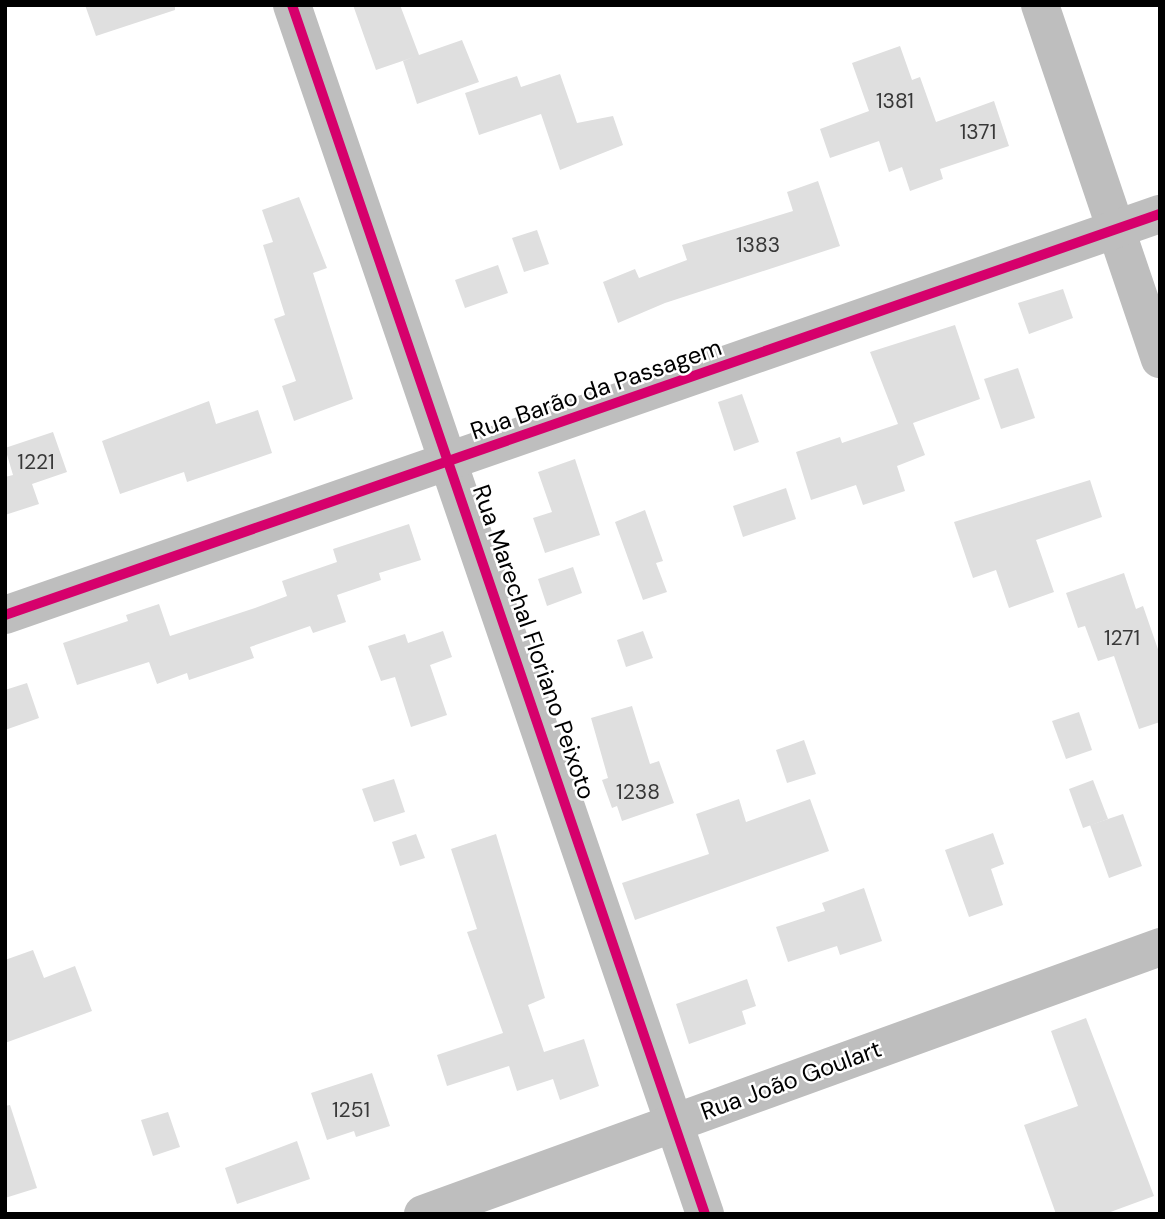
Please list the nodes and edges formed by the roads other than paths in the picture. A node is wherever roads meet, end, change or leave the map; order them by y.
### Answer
1 (292, 5) edge
2 (1040, 5) edge
3 (1160, 214) edge
4 (1119, 228) junction
5 (1160, 359) edge
6 (451, 462) junction
7 (5, 615) edge
8 (1160, 947) edge
9 (673, 1123) junction
10 (423, 1214) edge
11 (705, 1214) edge

1 - 6 street, Rua Marechal Floriano Peixoto
2 - 4 street
3 - 4 street, Rua Barão da Passagem
4 - 5 street
4 - 6 street, Rua Barão da Passagem
6 - 7 street, Rua Barão da Passagem
6 - 9 street, Rua Marechal Floriano Peixoto
8 - 9 street, Rua João Goulart
9 - 10 street, Rua João Goulart
9 - 11 street, Rua Marechal Floriano Peixoto

